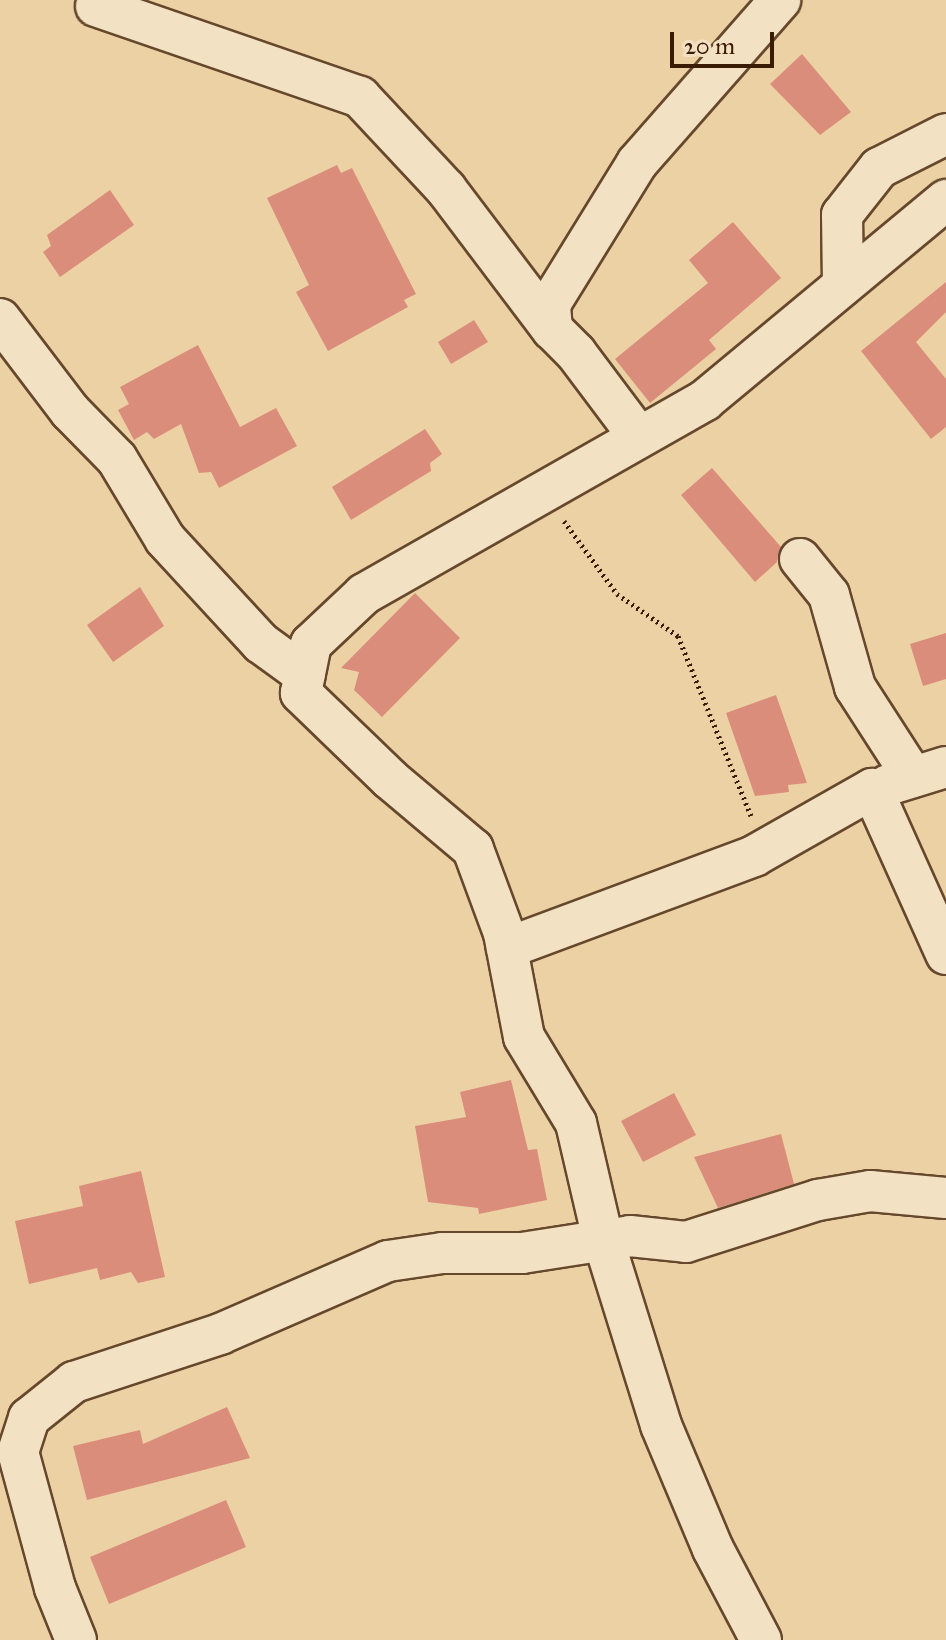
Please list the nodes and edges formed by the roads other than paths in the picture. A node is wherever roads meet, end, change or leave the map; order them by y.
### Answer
1 (780, 0) edge
2 (96, 6) dead end
3 (946, 134) edge
4 (946, 200) edge
5 (843, 285) junction
6 (0, 319) edge
7 (552, 329) junction
8 (639, 437) junction
9 (800, 559) dead end
10 (305, 675) junction
11 (930, 772) edge
12 (872, 789) junction
13 (507, 948) junction
14 (946, 954) edge
15 (946, 1198) edge
16 (603, 1239) junction
17 (76, 1640) edge
18 (761, 1640) edge

1 - 7 street
2 - 7 street
3 - 5 street
4 - 5 street
5 - 8 street
6 - 10 street
7 - 8 street
8 - 10 street
9 - 11 street
10 - 13 street
11 - 12 street
12 - 13 street
12 - 14 street
13 - 16 street
15 - 16 street
16 - 17 street
16 - 18 street

